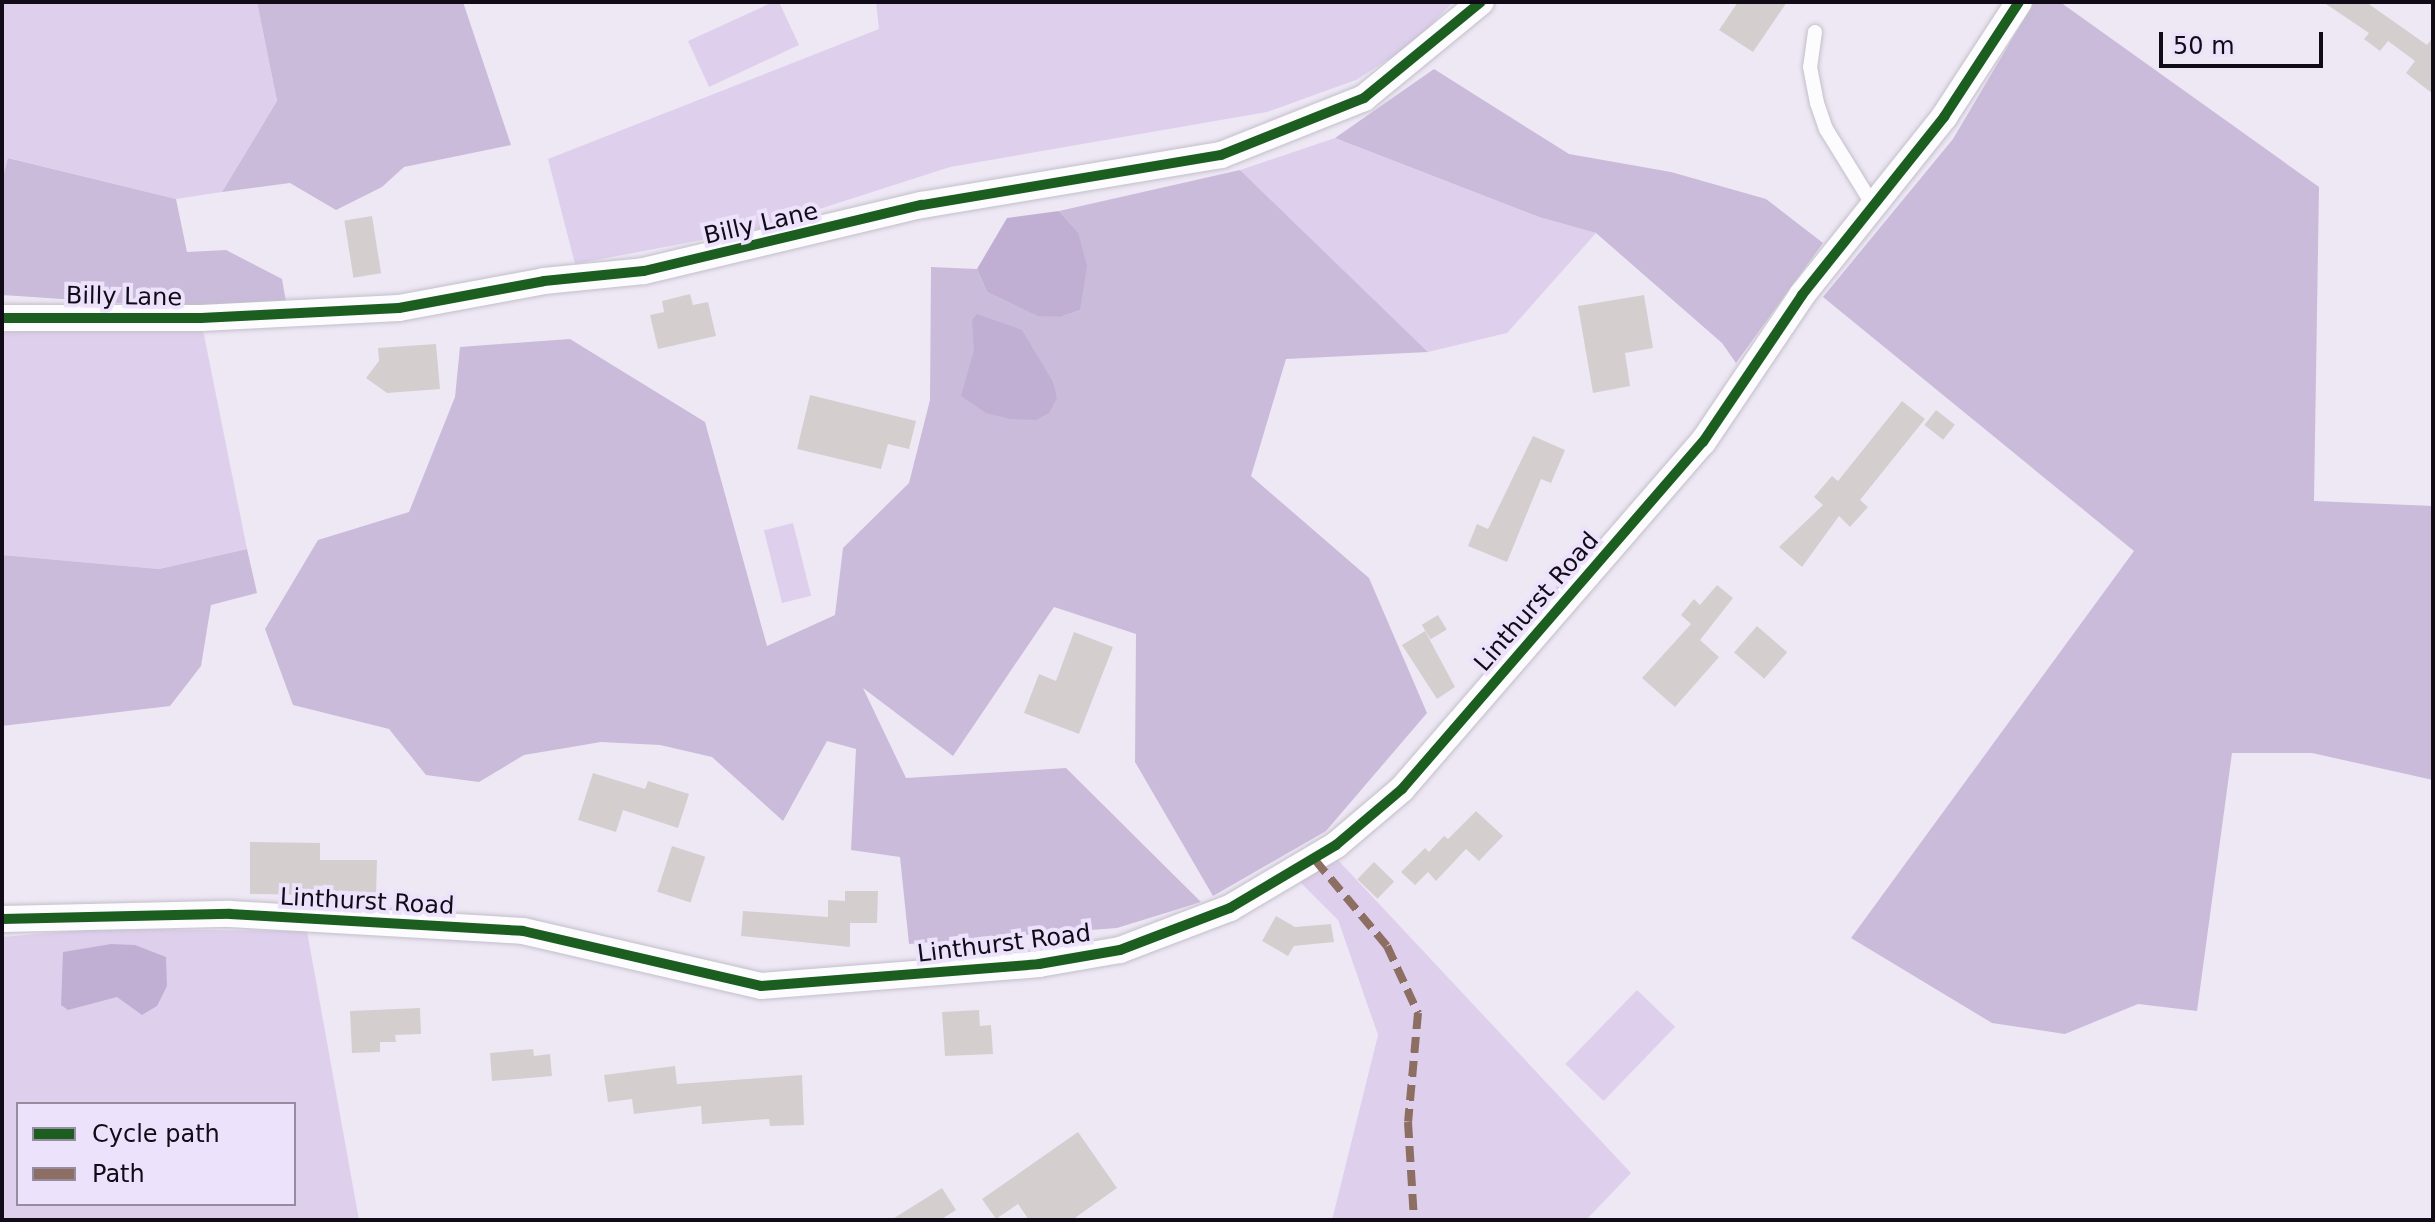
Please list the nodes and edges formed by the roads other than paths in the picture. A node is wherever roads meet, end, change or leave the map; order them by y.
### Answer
1 (1481, 2) edge
2 (2019, 2) edge
3 (1815, 32) dead end
4 (1873, 205) junction
5 (2, 318) edge
6 (2, 919) edge

1 - 5 street, Billy Lane
2 - 4 street, Linthurst Road
3 - 4 lane
4 - 6 street, Linthurst Road

